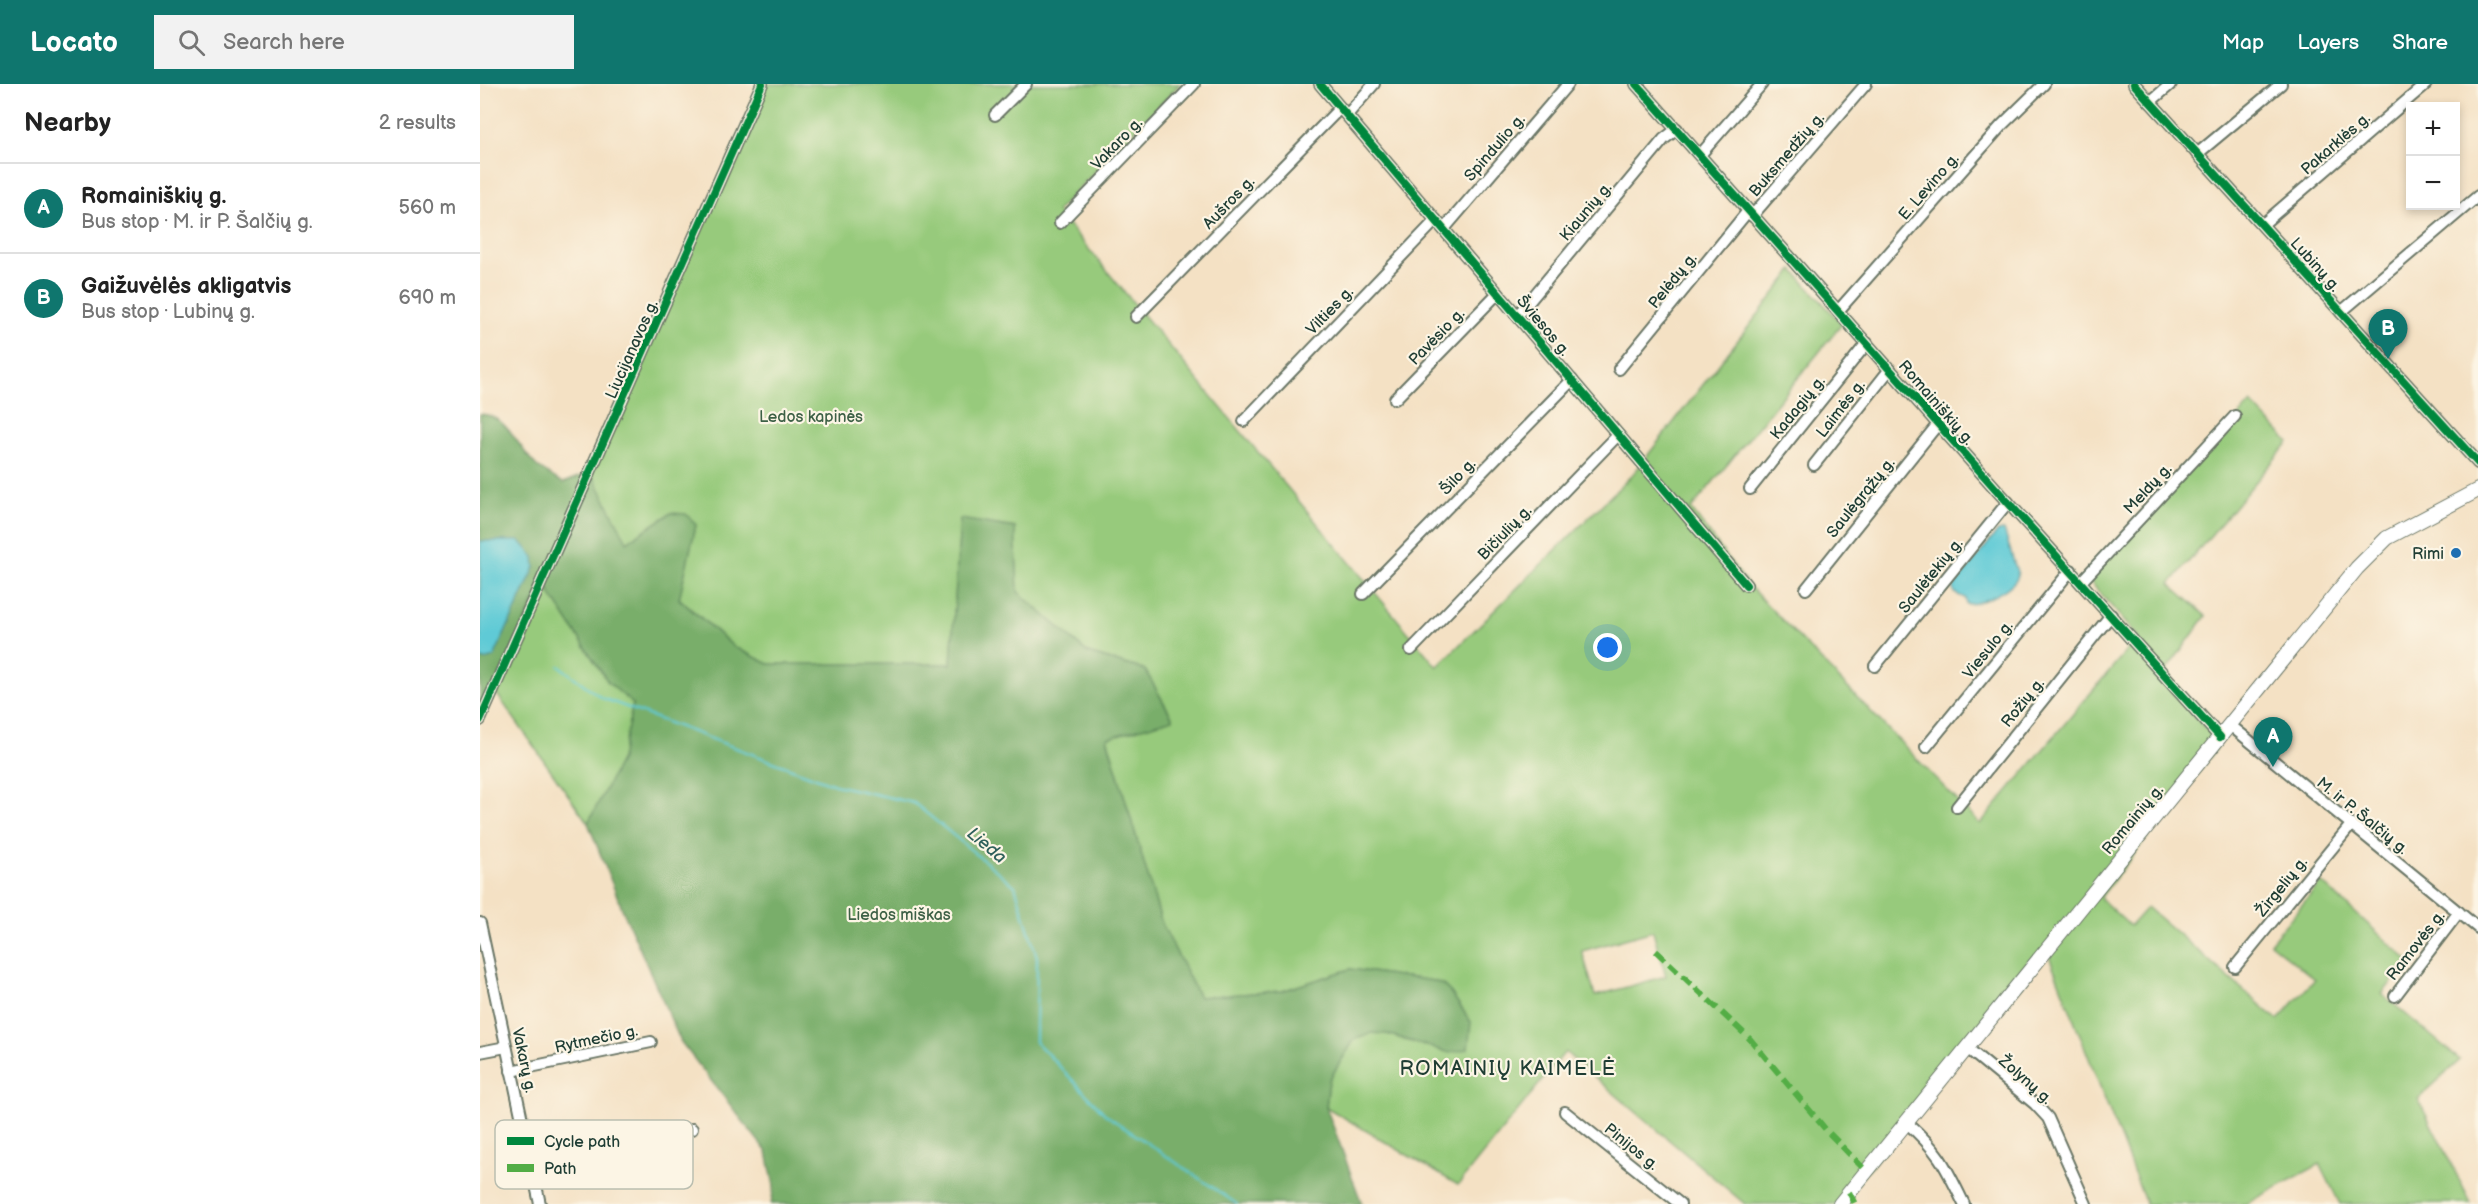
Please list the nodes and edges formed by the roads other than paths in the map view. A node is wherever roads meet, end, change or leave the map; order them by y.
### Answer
1 (762, 84) edge
2 (1026, 84) edge
3 (1194, 84) edge
4 (1320, 84) edge
5 (1374, 84) edge
6 (1568, 84) edge
7 (1636, 84) edge
8 (1762, 84) edge
9 (1866, 84) edge
10 (2044, 84) edge
11 (2134, 84) edge
12 (2171, 84) edge
13 (2281, 84) edge
14 (2426, 84) edge
15 (2150, 102) junction
16 (1344, 111) junction
17 (995, 115) dead end
18 (1677, 129) junction
19 (2197, 154) junction
20 (1700, 155) junction
21 (2478, 196) edge
22 (1750, 214) junction
23 (1436, 220) junction
24 (1060, 223) dead end
25 (2263, 224) junction
26 (1444, 230) junction
27 (1498, 293) junction
28 (1838, 311) junction
29 (2341, 312) junction
30 (1518, 315) junction
31 (1136, 317) dead end
32 (1867, 343) junction
33 (1619, 369) dead end
34 (1890, 369) junction
35 (1572, 380) junction
36 (1395, 399) dead end
37 (2235, 416) dead end
38 (1244, 421) dead end
39 (1938, 424) junction
40 (1618, 435) junction
41 (2478, 463) edge
42 (1814, 465) dead end
43 (1750, 489) dead end
44 (2478, 490) edge
45 (2008, 502) junction
46 (2071, 570) junction
47 (2081, 582) junction
48 (1746, 585) dead end
49 (1806, 589) dead end
50 (1363, 594) dead end
51 (2110, 615) junction
52 (1411, 650) dead end
53 (1875, 666) dead end
54 (480, 720) edge
55 (2230, 725) junction
56 (2220, 736) junction
57 (1926, 747) dead end
58 (1957, 807) dead end
59 (2351, 825) junction
60 (2459, 912) junction
61 (480, 923) edge
62 (2478, 928) edge
63 (2235, 967) dead end
64 (485, 968) edge
65 (2395, 996) dead end
66 (651, 1042) dead end
67 (506, 1047) junction
68 (1967, 1048) junction
69 (480, 1052) edge
70 (511, 1071) junction
71 (1564, 1112) dead end
72 (522, 1120) edge
73 (1906, 1122) junction
74 (537, 1189) edge
75 (1852, 1198) edge
76 (540, 1204) edge
77 (1680, 1204) edge
78 (1840, 1204) edge
79 (1964, 1204) edge
80 (2085, 1204) edge

1 - 54 street, Liucijanavos g.
2 - 17 street
3 - 24 street, Vakaro g.
4 - 16 street, Šviesos g.
5 - 16 street, Aušros g.
6 - 26 street, Spindulio g.
7 - 18 street, Romainiškių g.
8 - 20 street
9 - 22 street, Buksmedžių g.
10 - 28 street, E. Levino g.
11 - 15 street, Lubinų g.
12 - 15 street
13 - 19 street
14 - 25 street, Pakarklės g.
15 - 19 street, Lubinų g.
16 - 23 street, Šviesos g.
16 - 31 street, Aušros g.
18 - 20 street, Romainiškių g.
18 - 30 street, Kiaunių g.
19 - 25 street, Lubinų g.
20 - 22 street, Romainiškių g.
21 - 29 street
22 - 28 street, Romainiškių g.
22 - 33 street, Pelėdų g.
23 - 26 street, Šviesos g.
23 - 38 street, Vilties g.
25 - 29 street, Lubinų g.
26 - 27 street, Šviesos g.
27 - 30 street, Šviesos g.
27 - 36 street, Pavėsio g.
28 - 32 street, Romainiškių g.
29 - 41 street, Lubinų g.
30 - 35 street, Šviesos g.
32 - 34 street, Romainiškių g.
32 - 43 street, Kadagių g.
34 - 39 street, Romainiškių g.
34 - 42 street, Laimės g.
35 - 40 street, Šviesos g.
35 - 50 street, Šilo g.
37 - 47 street, Meldų g.
39 - 45 street, Romainiškių g.
39 - 49 street, Saulėgrąžų g.
40 - 48 street, Šviesos g.
40 - 52 street, Bičiulių g.
44 - 55 main road, Romainių g.
45 - 46 street, Romainiškių g.
45 - 53 street, Saulėtekių g.
46 - 47 street, Romainiškių g.
46 - 57 street, Viesulo g.
47 - 51 street, Romainiškių g.
51 - 56 street, Romainiškių g.
51 - 58 street, Rožių g.
55 - 56 main road, Romainių g.
55 - 59 street, M. ir P. Šalčių g.
56 - 68 main road, Romainių g.
59 - 60 street, M. ir P. Šalčių g.
59 - 63 street, Žirgelių g.
60 - 62 street, M. ir P. Šalčių g.
60 - 65 street, Ramovės g.
61 - 64 street, Vakarų g.
64 - 67 street, Vakarų g.
66 - 70 street, Rytmečio g.
67 - 69 street
67 - 70 street, Vakarų g.
68 - 73 main road, Romainių g.
68 - 80 street, Žolynų g.
70 - 72 street, Vakarų g.
71 - 77 street, Pinijos g.
73 - 75 main road, Romainių g.
73 - 79 street
74 - 76 street, Vakarų g.
75 - 78 main road, Romainių g.

